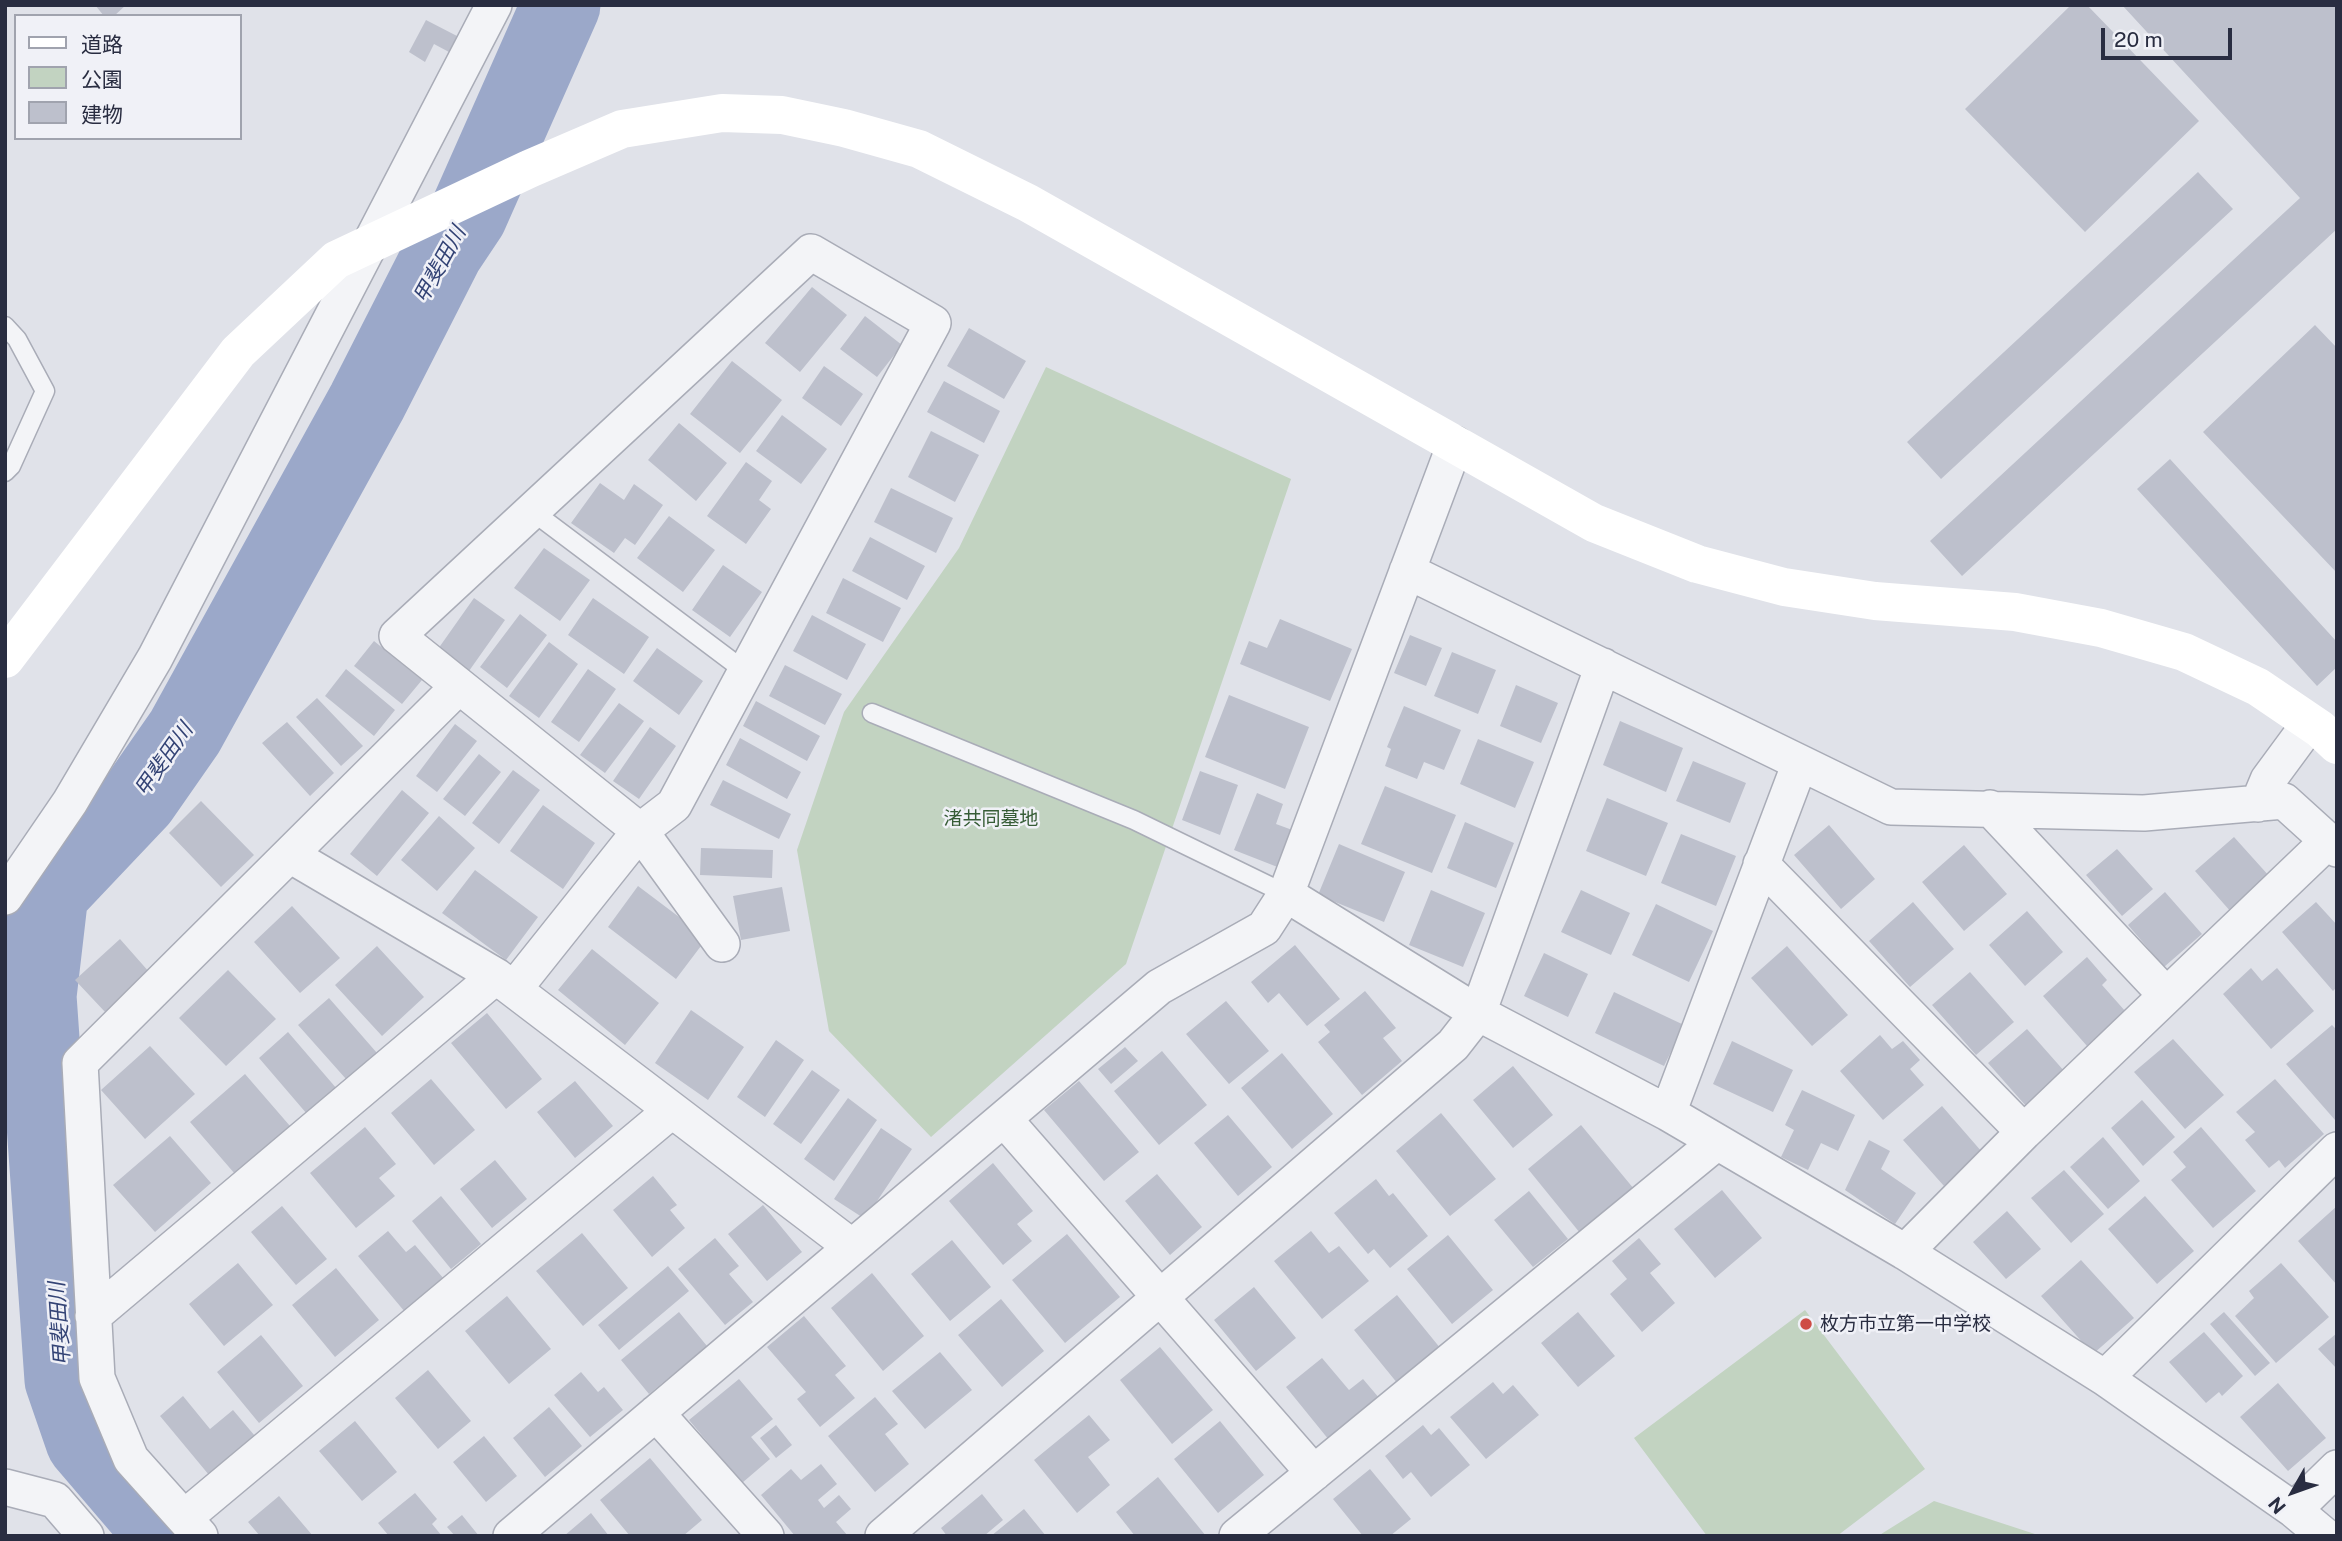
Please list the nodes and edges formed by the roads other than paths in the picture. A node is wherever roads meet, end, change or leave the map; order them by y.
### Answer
1 (494, 5) edge
2 (370, 243) junction
3 (5, 326) edge
4 (1455, 444) junction
5 (5, 472) edge
6 (532, 511) junction
7 (1407, 571) junction
8 (5, 659) edge
9 (1603, 666) junction
10 (746, 672) junction
11 (459, 686) junction
12 (872, 713) dead end
13 (2323, 734) edge
14 (1800, 763) junction
15 (2258, 803) junction
16 (1990, 808) junction
17 (640, 831) junction
18 (2332, 845) edge
19 (290, 855) junction
20 (1760, 864) junction
21 (1286, 894) junction
22 (5, 897) edge
23 (722, 944) dead end
24 (505, 983) junction
25 (2166, 995) junction
26 (1478, 1013) junction
27 (671, 1111) junction
28 (1668, 1113) junction
29 (1004, 1118) junction
30 (2024, 1132) junction
31 (1717, 1142) junction
32 (2337, 1150) edge
33 (852, 1247) junction
34 (1905, 1252) junction
35 (1160, 1297) junction
36 (93, 1316) junction
37 (2105, 1378) junction
38 (656, 1413) junction
39 (2337, 1468) edge
40 (1314, 1473) junction
41 (7, 1494) edge
42 (2294, 1510) junction
43 (192, 1527) edge
44 (86, 1536) edge
45 (511, 1536) edge
46 (766, 1536) edge
47 (883, 1536) edge
48 (1237, 1536) edge
49 (2325, 1536) edge

1 - 2 street
2 - 4 street
2 - 8 street
2 - 22 street
3 - 5 lane
4 - 7 street
4 - 13 street
6 - 10 lane
6 - 10 street
6 - 11 street
7 - 9 street
7 - 21 street
9 - 14 street
9 - 26 street
10 - 17 street
11 - 17 street
11 - 19 street
12 - 21 lane
13 - 15 street
14 - 16 street
14 - 20 street
15 - 16 street
15 - 18 street
16 - 25 street
17 - 23 street
17 - 24 street
18 - 25 street
19 - 24 street
19 - 36 street
20 - 28 street
20 - 30 street
21 - 26 street
21 - 29 street
24 - 27 street
24 - 36 street
25 - 30 street
26 - 28 street
26 - 35 street
27 - 33 street
27 - 43 street
28 - 31 street
29 - 33 street
29 - 35 street
30 - 34 street
31 - 34 street
31 - 40 street
32 - 37 street
33 - 38 street
34 - 37 street
35 - 40 street
35 - 47 street
36 - 43 street
37 - 42 street
38 - 45 street
38 - 46 street
39 - 42 street
40 - 48 street
41 - 44 street
42 - 49 street

